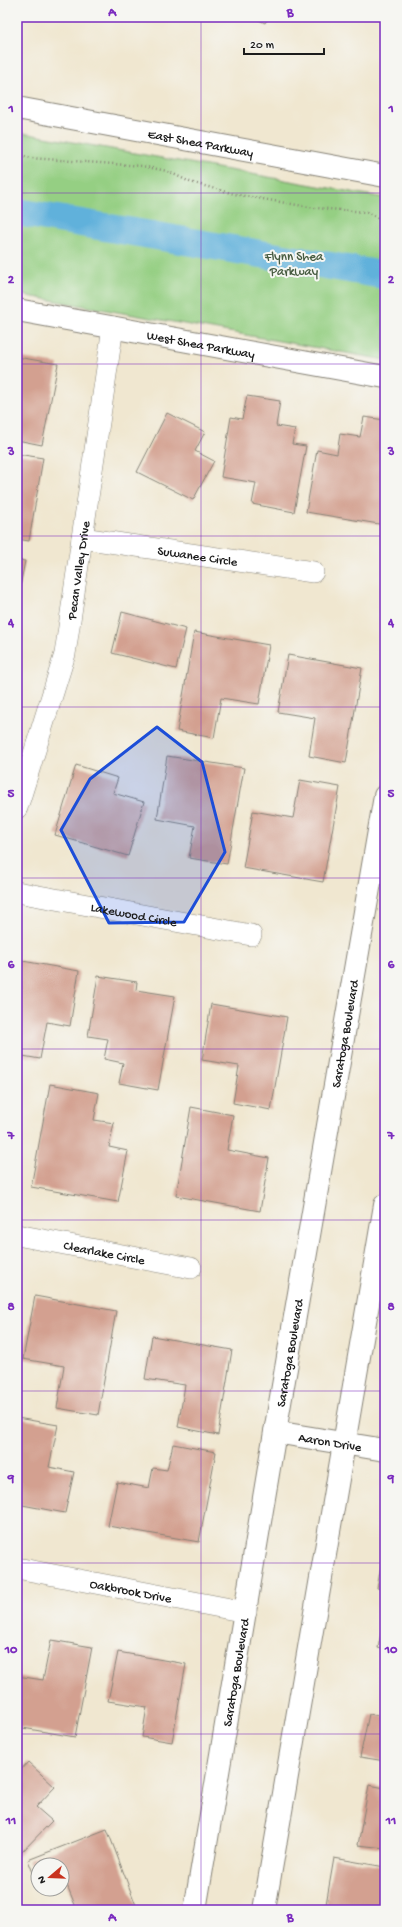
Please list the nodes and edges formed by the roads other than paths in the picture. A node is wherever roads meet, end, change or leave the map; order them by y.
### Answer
1 (17, 108) edge
2 (385, 176) edge
3 (17, 310) edge
4 (113, 327) junction
5 (385, 377) edge
6 (82, 538) junction
7 (313, 572) dead end
8 (385, 796) edge
9 (17, 808) edge
10 (17, 892) edge
11 (252, 935) dead end
12 (385, 1205) edge
13 (17, 1235) edge
14 (191, 1268) dead end
15 (275, 1432) junction
16 (344, 1445) junction
17 (385, 1450) edge
18 (17, 1568) edge
19 (246, 1612) junction
20 (195, 1910) edge
21 (264, 1910) edge

1 - 2 main road, East Shea Parkway
3 - 4 main road, West Shea Parkway
4 - 5 main road, West Shea Parkway
4 - 6 street, Pecan Valley Drive
6 - 7 street, Suwanee Circle
6 - 9 street, Pecan Valley Drive
8 - 15 main road, Saratoga Boulevard
10 - 11 street, Lakewood Circle
12 - 16 main road
13 - 14 street, Clearlake Circle
15 - 16 main road, Aaron Drive
15 - 19 main road, Saratoga Boulevard
16 - 17 main road, Aaron Drive
16 - 21 main road
18 - 19 street, Oakbrook Drive
19 - 20 main road, Saratoga Boulevard

